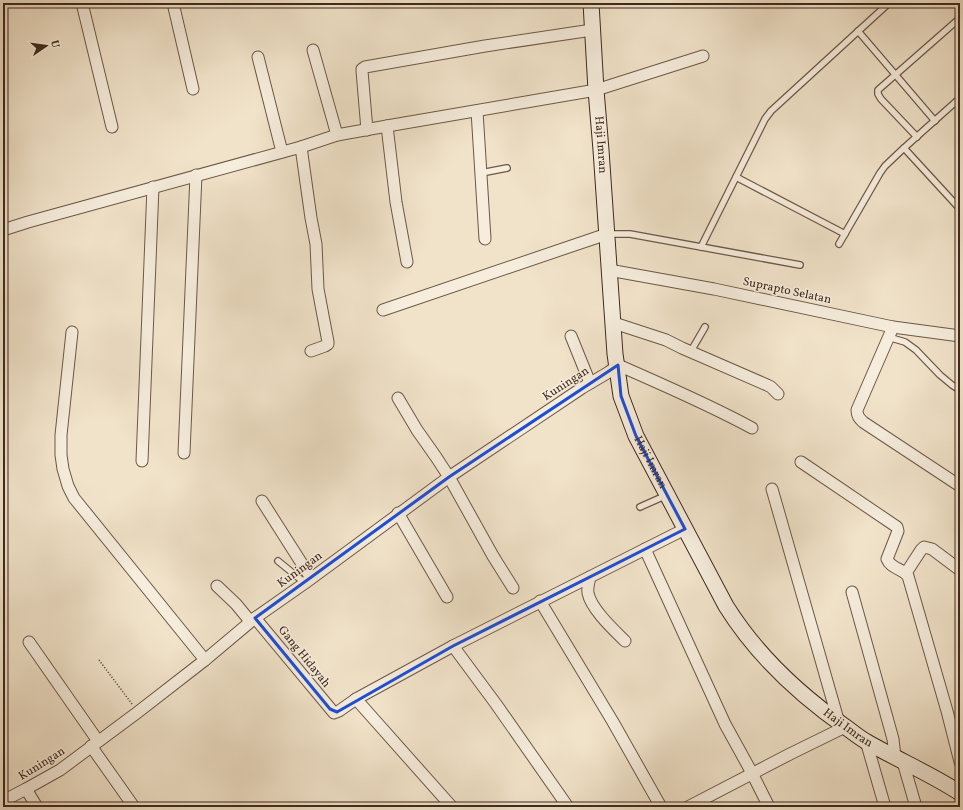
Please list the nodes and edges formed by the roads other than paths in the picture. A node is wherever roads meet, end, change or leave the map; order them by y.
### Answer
1 (82, 3) edge
2 (173, 3) edge
3 (591, 3) edge
4 (889, 3) edge
5 (960, 18) edge
6 (592, 30) junction
7 (858, 31) junction
8 (313, 50) dead end
9 (703, 56) dead end
10 (258, 57) dead end
11 (895, 74) junction
12 (193, 89) dead end
13 (596, 90) junction
14 (960, 98) edge
15 (477, 111) junction
16 (934, 121) junction
17 (387, 126) junction
18 (112, 127) dead end
19 (367, 130) junction
20 (337, 135) junction
21 (917, 137) junction
22 (301, 146) junction
23 (904, 148) junction
24 (282, 152) junction
25 (507, 168) dead end
26 (481, 173) junction
27 (196, 175) junction
28 (736, 177) junction
29 (153, 187) junction
30 (960, 209) edge
31 (3, 230) edge
32 (607, 234) junction
33 (845, 234) junction
34 (485, 239) dead end
35 (839, 244) dead end
36 (701, 247) junction
37 (407, 262) dead end
38 (800, 265) dead end
39 (609, 270) junction
40 (383, 310) dead end
41 (614, 323) junction
42 (705, 327) dead end
43 (72, 332) dead end
44 (890, 332) junction
45 (571, 336) dead end
46 (960, 336) edge
47 (311, 351) dead end
48 (691, 351) junction
49 (618, 365) junction
50 (590, 383) junction
51 (960, 390) edge
52 (778, 394) dead end
53 (398, 398) dead end
54 (752, 428) dead end
55 (184, 453) dead end
56 (142, 460) dead end
57 (802, 462) dead end
58 (448, 477) junction
59 (960, 486) edge
60 (772, 489) dead end
61 (667, 495) junction
62 (262, 501) dead end
63 (640, 507) dead end
64 (398, 513) junction
65 (685, 529) junction
66 (645, 549) junction
67 (278, 561) dead end
68 (960, 570) edge
69 (906, 573) junction
70 (590, 577) junction
71 (308, 580) junction
72 (217, 586) dead end
73 (513, 588) dead end
74 (852, 592) dead end
75 (447, 597) dead end
76 (540, 601) junction
77 (252, 620) junction
78 (625, 641) dead end
79 (29, 642) dead end
80 (453, 646) junction
81 (205, 660) junction
82 (356, 699) junction
83 (842, 725) junction
84 (866, 741) junction
85 (95, 743) junction
86 (899, 759) junction
87 (960, 762) edge
88 (752, 773) junction
89 (26, 790) junction
90 (959, 790) edge
91 (3, 801) edge
92 (37, 807) edge
93 (134, 807) edge
94 (452, 807) edge
95 (568, 807) edge
96 (661, 807) edge
97 (688, 807) edge
98 (769, 807) edge
99 (885, 807) edge
100 (916, 807) edge

1 - 18 street
2 - 12 street
3 - 6 street, Haji Imran
4 - 7 lane
5 - 11 lane
6 - 13 street, Haji Imran
6 - 19 street
7 - 11 lane
7 - 28 lane
8 - 20 street
9 - 13 street
10 - 24 street
11 - 16 lane
11 - 21 lane
13 - 15 street
13 - 32 street, Haji Imran
14 - 16 lane
15 - 17 street
15 - 26 street
16 - 21 lane
17 - 19 street
17 - 37 street
19 - 20 street
20 - 22 street
21 - 23 lane
22 - 24 street
22 - 47 street
23 - 30 lane
23 - 33 lane
24 - 27 street
25 - 26 lane
26 - 34 street
27 - 29 street
27 - 55 street
28 - 33 lane
28 - 36 lane
29 - 31 street
29 - 56 street
32 - 36 lane
32 - 39 street, Haji Imran
32 - 40 street
33 - 35 lane
36 - 38 lane
39 - 41 street, Haji Imran
39 - 44 street, Suprapto Selatan
41 - 48 street
41 - 49 street, Haji Imran
42 - 48 lane
43 - 81 street
44 - 46 street, Suprapto Selatan
44 - 51 lane
44 - 59 street
45 - 50 street
48 - 52 street
49 - 50 street, Kuningan
49 - 54 street
49 - 61 street, Haji Imran
50 - 58 street, Kuningan
53 - 58 street
57 - 69 street
58 - 64 street, Kuningan
58 - 73 street
60 - 83 street
61 - 63 lane
61 - 65 street, Haji Imran
62 - 71 street
64 - 71 street, Kuningan
64 - 75 street
65 - 66 street
65 - 83 street, Haji Imran
66 - 70 street
66 - 88 street
67 - 71 lane
68 - 69 street
69 - 87 street
70 - 76 street
70 - 78 street
71 - 77 street, Kuningan
72 - 77 street, Gang Hidayah
74 - 86 street
76 - 80 street
76 - 96 street
77 - 81 street, Kuningan
77 - 82 street, Gang Hidayah
79 - 85 street
80 - 82 street
80 - 95 street
81 - 85 street, Kuningan
82 - 94 street
83 - 84 street, Haji Imran
83 - 88 street
84 - 86 street, Haji Imran
84 - 99 street
85 - 89 street, Kuningan
85 - 93 street
86 - 90 street, Haji Imran
86 - 100 street
88 - 97 street
88 - 98 street
89 - 91 street, Kuningan
89 - 92 street

